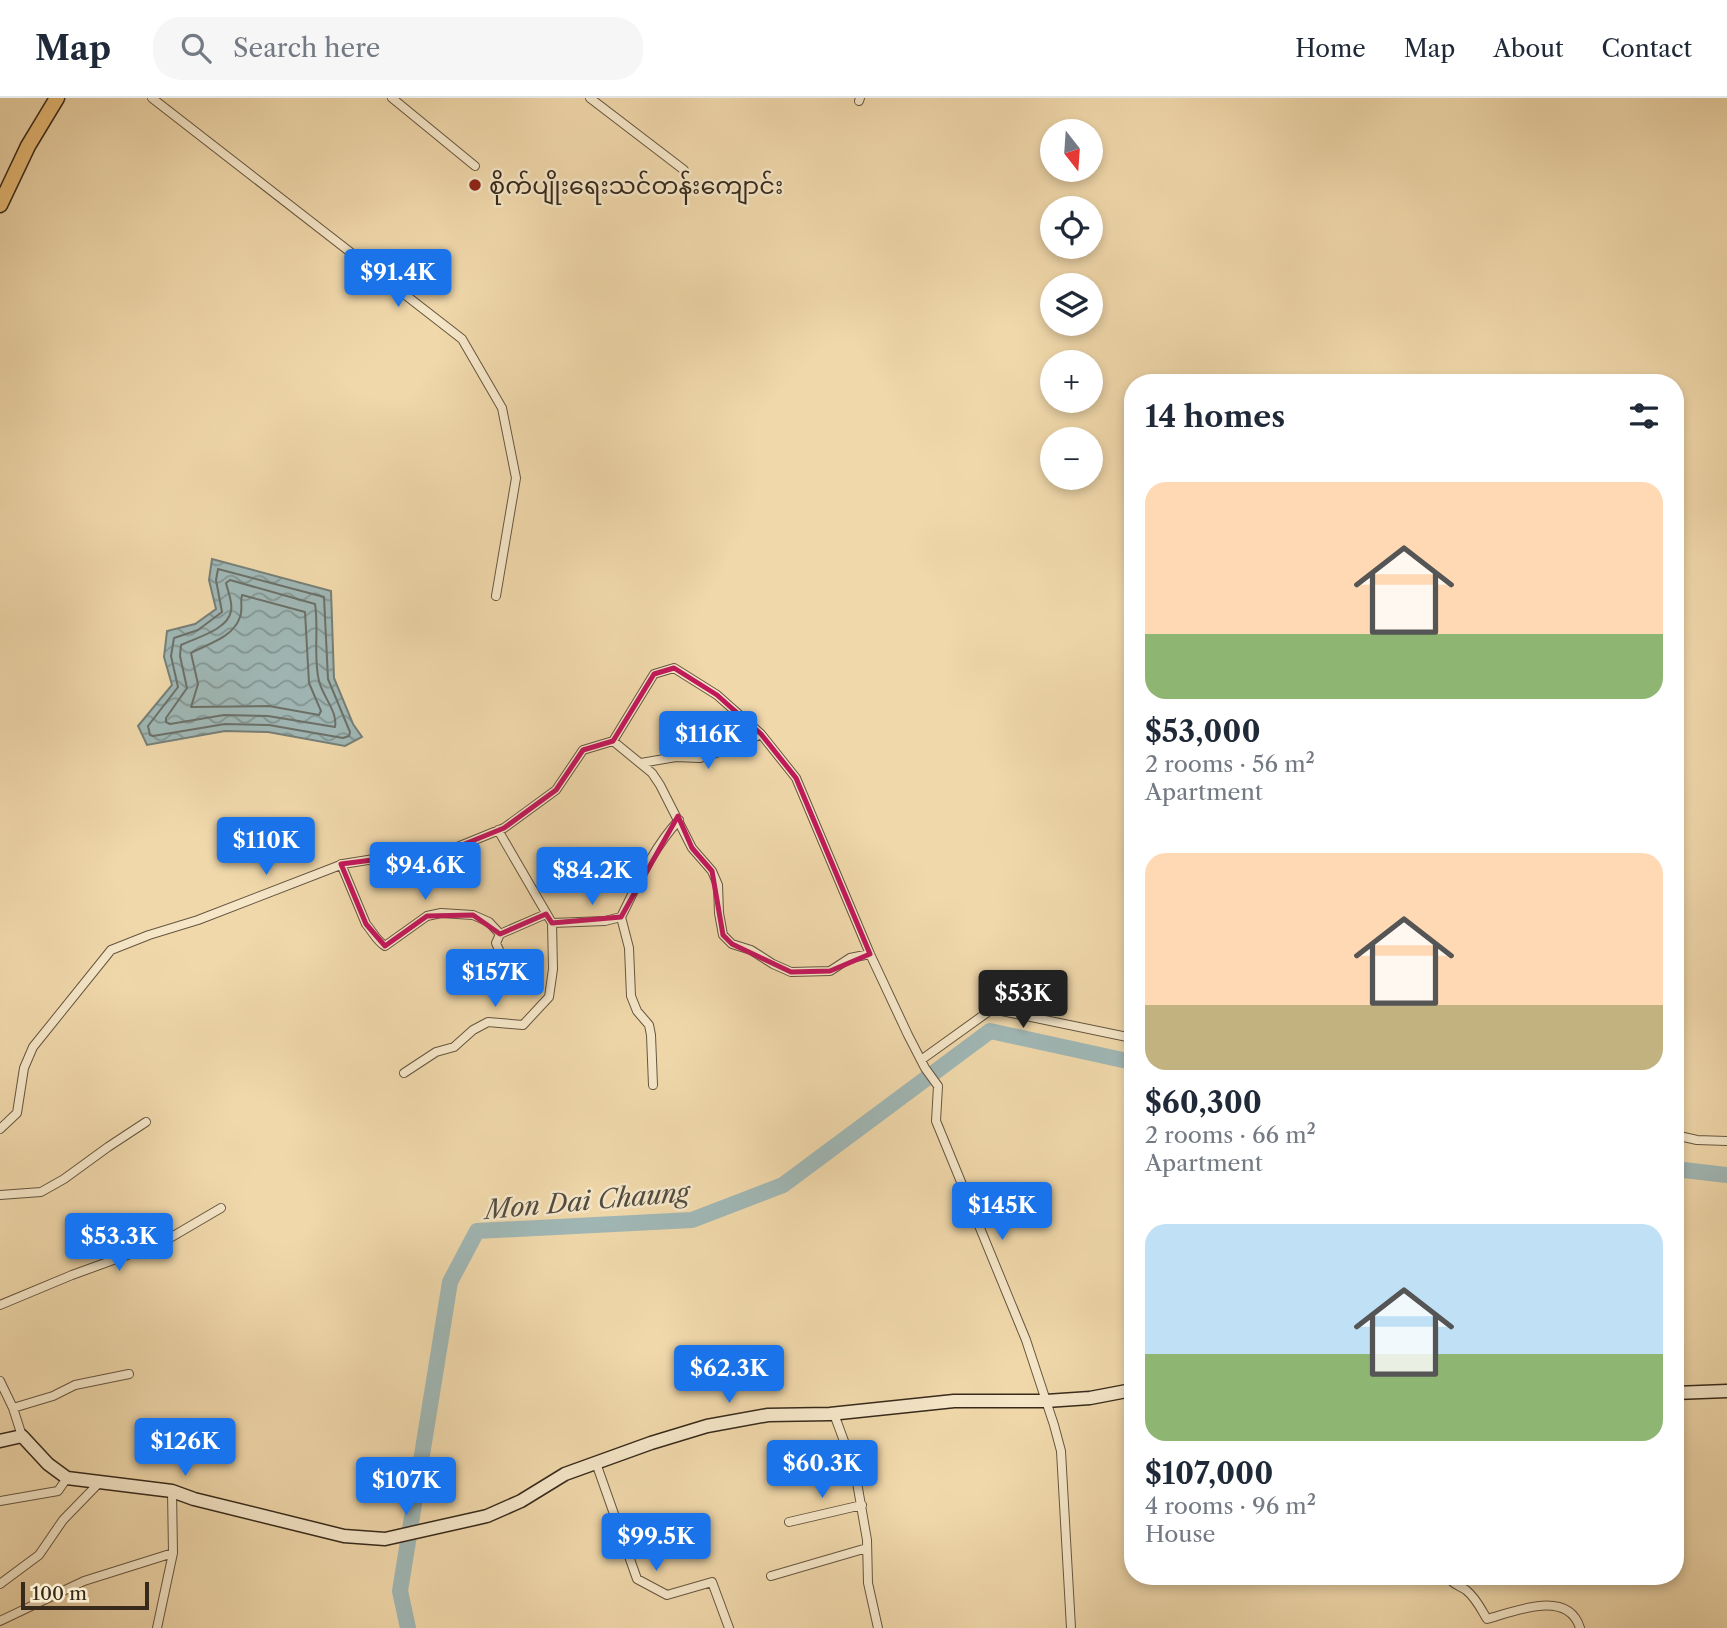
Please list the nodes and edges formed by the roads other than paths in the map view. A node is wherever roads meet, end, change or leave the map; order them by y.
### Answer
1 (57, 98) edge
2 (152, 98) edge
3 (391, 98) edge
4 (590, 98) edge
5 (475, 166) dead end
6 (684, 170) dead end
7 (0, 205) edge
8 (496, 596) dead end
9 (761, 734) junction
10 (613, 741) junction
11 (641, 763) junction
12 (679, 820) junction
13 (498, 830) junction
14 (341, 864) junction
15 (547, 914) junction
16 (621, 918) junction
17 (552, 923) junction
18 (500, 934) junction
19 (870, 954) junction
20 (511, 978) dead end
21 (1124, 1036) edge
22 (923, 1064) junction
23 (404, 1073) dead end
24 (653, 1085) dead end
25 (146, 1122) dead end
26 (0, 1129) edge
27 (1684, 1137) edge
28 (1727, 1140) edge
29 (0, 1195) edge
30 (221, 1208) dead end
31 (0, 1306) edge
32 (129, 1374) dead end
33 (0, 1381) edge
34 (2, 1390) edge
35 (1727, 1391) edge
36 (1124, 1392) edge
37 (1684, 1393) edge
38 (1046, 1401) junction
39 (13, 1408) junction
40 (834, 1414) junction
41 (22, 1436) junction
42 (0, 1441) edge
43 (596, 1463) junction
44 (67, 1478) junction
45 (98, 1484) junction
46 (172, 1491) junction
47 (0, 1501) edge
48 (862, 1505) junction
49 (789, 1522) dead end
50 (867, 1548) junction
51 (173, 1553) junction
52 (771, 1576) dead end
53 (1, 1582) edge
54 (1456, 1585) edge
55 (0, 1622) edge
56 (1488, 1624) edge
57 (157, 1628) edge
58 (729, 1628) edge
59 (878, 1628) edge
60 (1071, 1628) edge
61 (1580, 1628) edge

1 - 7 highway
2 - 8 street
3 - 5 street
4 - 6 street
9 - 10 street
9 - 11 street
9 - 19 street
10 - 11 street
10 - 13 street
11 - 12 street
12 - 16 street
12 - 19 street
13 - 14 street
13 - 15 street
14 - 18 street
14 - 26 street
15 - 17 street
15 - 18 street
16 - 17 street
16 - 24 street
17 - 23 street
18 - 20 street
19 - 22 street
21 - 22 street
22 - 38 street
25 - 29 street
27 - 28 street
30 - 31 street
32 - 39 street
33 - 34 street
34 - 39 street
35 - 37 street
36 - 38 street
38 - 40 street
38 - 60 street
39 - 41 street
40 - 43 street
40 - 48 street
41 - 42 street
41 - 44 street
43 - 46 street
43 - 58 street
44 - 45 street
44 - 47 street
45 - 46 street
45 - 53 street
46 - 51 street
48 - 49 street
48 - 50 street
50 - 52 street
50 - 59 street
51 - 55 street
51 - 57 street
54 - 56 street
56 - 61 street

